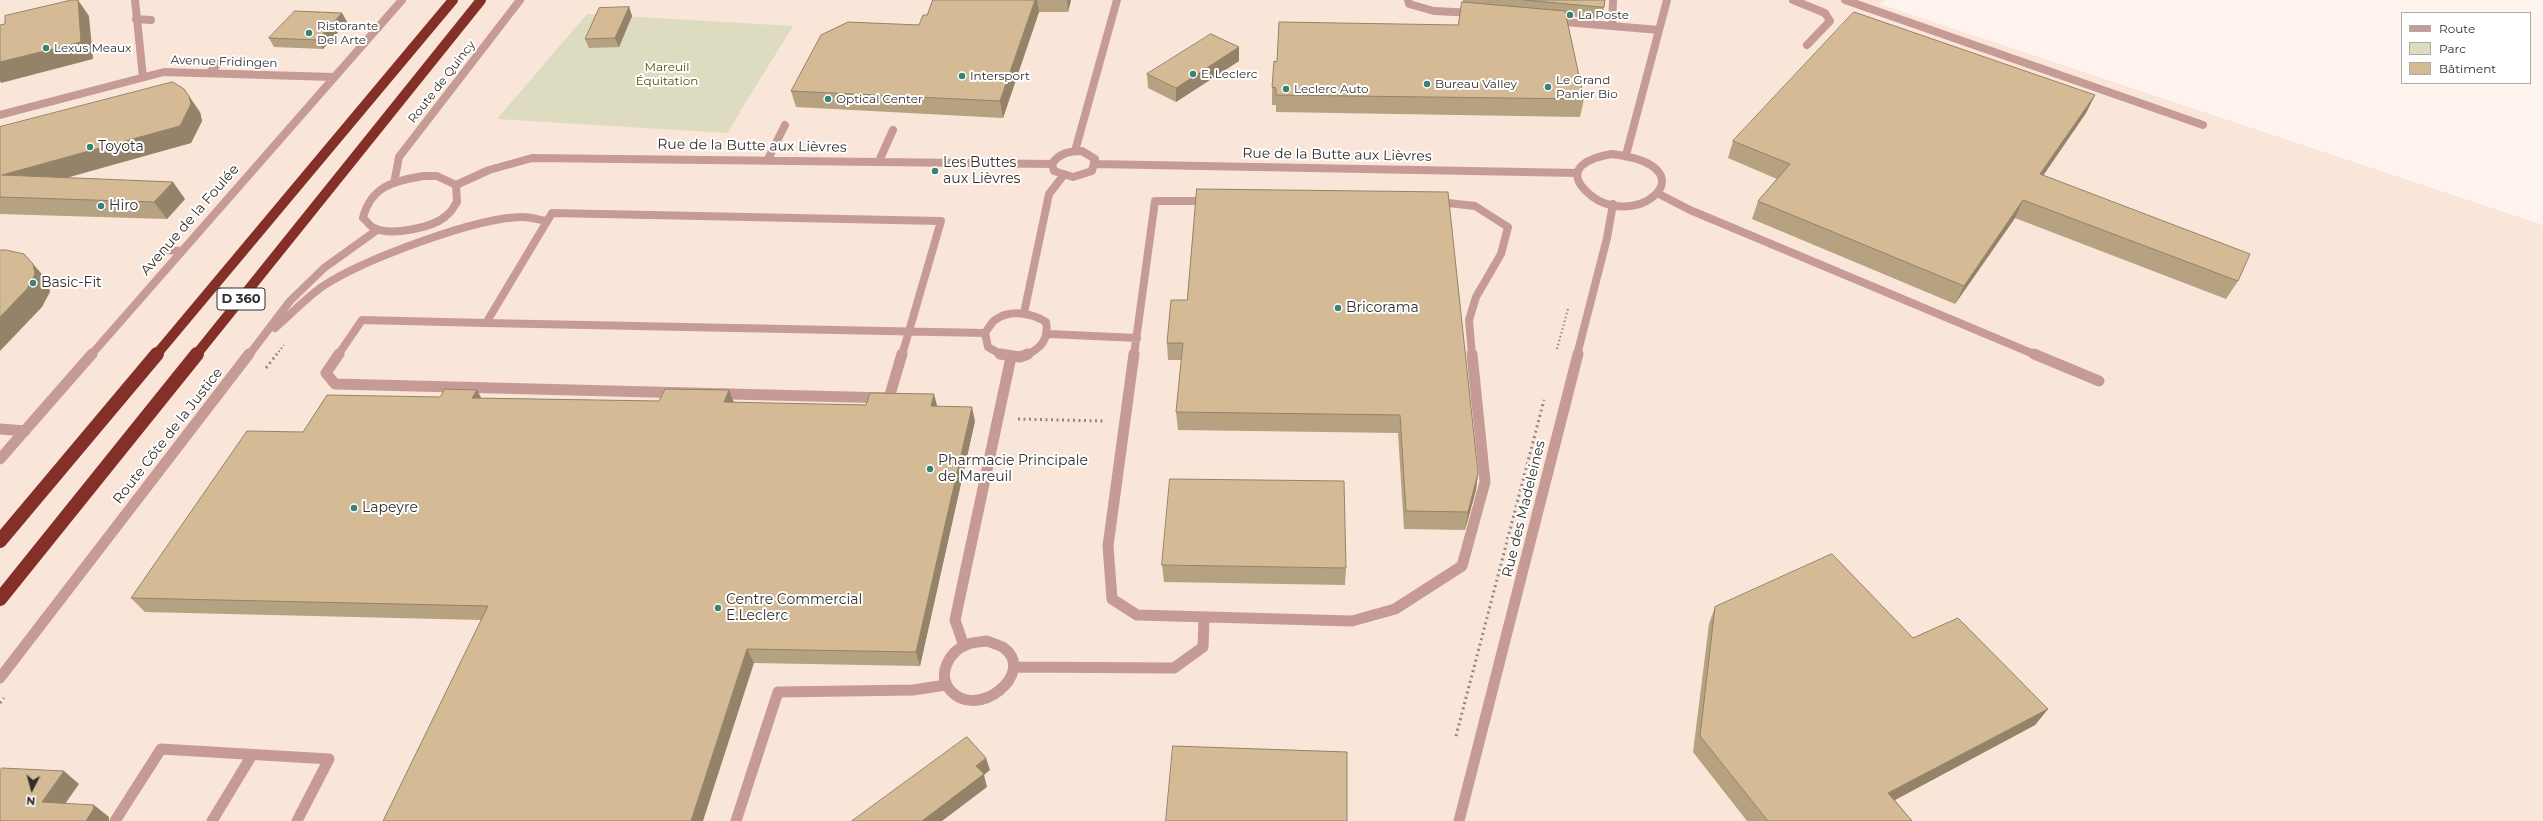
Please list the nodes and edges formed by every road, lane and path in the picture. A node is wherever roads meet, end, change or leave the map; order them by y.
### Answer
1 (135, 0) edge
2 (402, 0) edge
3 (452, 0) edge
4 (481, 0) edge
5 (520, 0) edge
6 (1117, 0) edge
7 (1408, 0) edge
8 (1613, 0) edge
9 (1667, 0) edge
10 (1793, 0) edge
11 (1845, 0) edge
12 (1480, 14) edge
13 (136, 19) junction
14 (151, 20) dead end
15 (1542, 20) edge
16 (1612, 26) junction
17 (1658, 30) junction
18 (1808, 46) dead end
19 (218, 64) dead end
20 (209, 73) junction
21 (143, 77) junction
22 (333, 77) junction
23 (0, 115) edge
24 (785, 125) dead end
25 (2202, 125) dead end
26 (893, 130) dead end
27 (1075, 151) junction
28 (1626, 155) junction
29 (768, 159) junction
30 (879, 161) junction
31 (1052, 164) junction
32 (1096, 164) junction
33 (1577, 173) junction
34 (1063, 176) junction
35 (394, 183) junction
36 (456, 185) junction
37 (1659, 194) junction
38 (1613, 204) junction
39 (547, 221) junction
40 (377, 230) junction
41 (164, 250) dead end
42 (182, 251) junction
43 (1569, 304) dead end
44 (1024, 313) junction
45 (486, 323) junction
46 (908, 332) junction
47 (985, 334) junction
48 (1048, 334) junction
49 (1137, 338) junction
50 (260, 340) junction
51 (288, 340) dead end
52 (1557, 351) dead end
53 (1011, 357) junction
54 (262, 372) dead end
55 (2099, 381) dead end
56 (1545, 397) dead end
57 (998, 419) junction
58 (1125, 422) junction
59 (0, 430) edge
60 (24, 431) junction
61 (0, 459) edge
62 (0, 541) edge
63 (0, 599) edge
64 (1204, 617) junction
65 (964, 646) junction
66 (1014, 667) junction
67 (0, 678) edge
68 (946, 685) junction
69 (5, 697) dead end
70 (0, 703) edge
71 (1456, 736) dead end
72 (252, 755) junction
73 (115, 821) edge
74 (212, 821) edge
75 (297, 821) edge
76 (736, 821) edge
77 (1459, 821) edge

1 - 13 street
2 - 22 street, Avenue de la Foulée
3 - 62 highway, D 360
4 - 63 highway, D 360
5 - 35 street, Route de Quincy
6 - 27 street
7 - 12 street
8 - 16 street
9 - 17 street
10 - 18 street
11 - 25 street
13 - 14 street
13 - 21 street
15 - 16 street
16 - 17 street
17 - 28 street
19 - 20 street
20 - 21 street, Avenue Fridingen
20 - 22 street, Avenue Fridingen
21 - 23 street, Avenue Fridingen
22 - 42 street, Avenue de la Foulée
24 - 29 street
26 - 30 street
27 - 31 street
27 - 32 street
28 - 33 street
28 - 37 street
29 - 30 street, Rue de la Butte aux Lièvres
29 - 36 street, Rue de la Butte aux Lièvres
30 - 31 street, Rue de la Butte aux Lièvres
31 - 34 street
32 - 33 street, Rue de la Butte aux Lièvres
32 - 34 street
33 - 38 street
34 - 44 street
35 - 36 street
35 - 40 street
36 - 40 street
37 - 38 street
37 - 55 street
38 - 77 street, Rue des Madeleines
39 - 45 street
39 - 46 street
39 - 50 street
40 - 50 street, Route Côte de la Justice
41 - 42 street
42 - 60 street, Avenue de la Foulée
43 - 52 path
44 - 47 street
44 - 48 street
45 - 46 street
45 - 46 street
46 - 47 street
47 - 53 street
48 - 49 street
48 - 53 street
49 - 58 street
49 - 64 street
50 - 67 street, Route Côte de la Justice
51 - 54 path
53 - 57 street
56 - 71 path
57 - 58 path
57 - 65 street
58 - 64 street
59 - 60 street
60 - 61 street, Avenue de la Foulée
64 - 66 street
65 - 66 street
65 - 68 street
66 - 68 street
68 - 76 street
69 - 70 path
72 - 73 street
72 - 74 street
72 - 75 street

